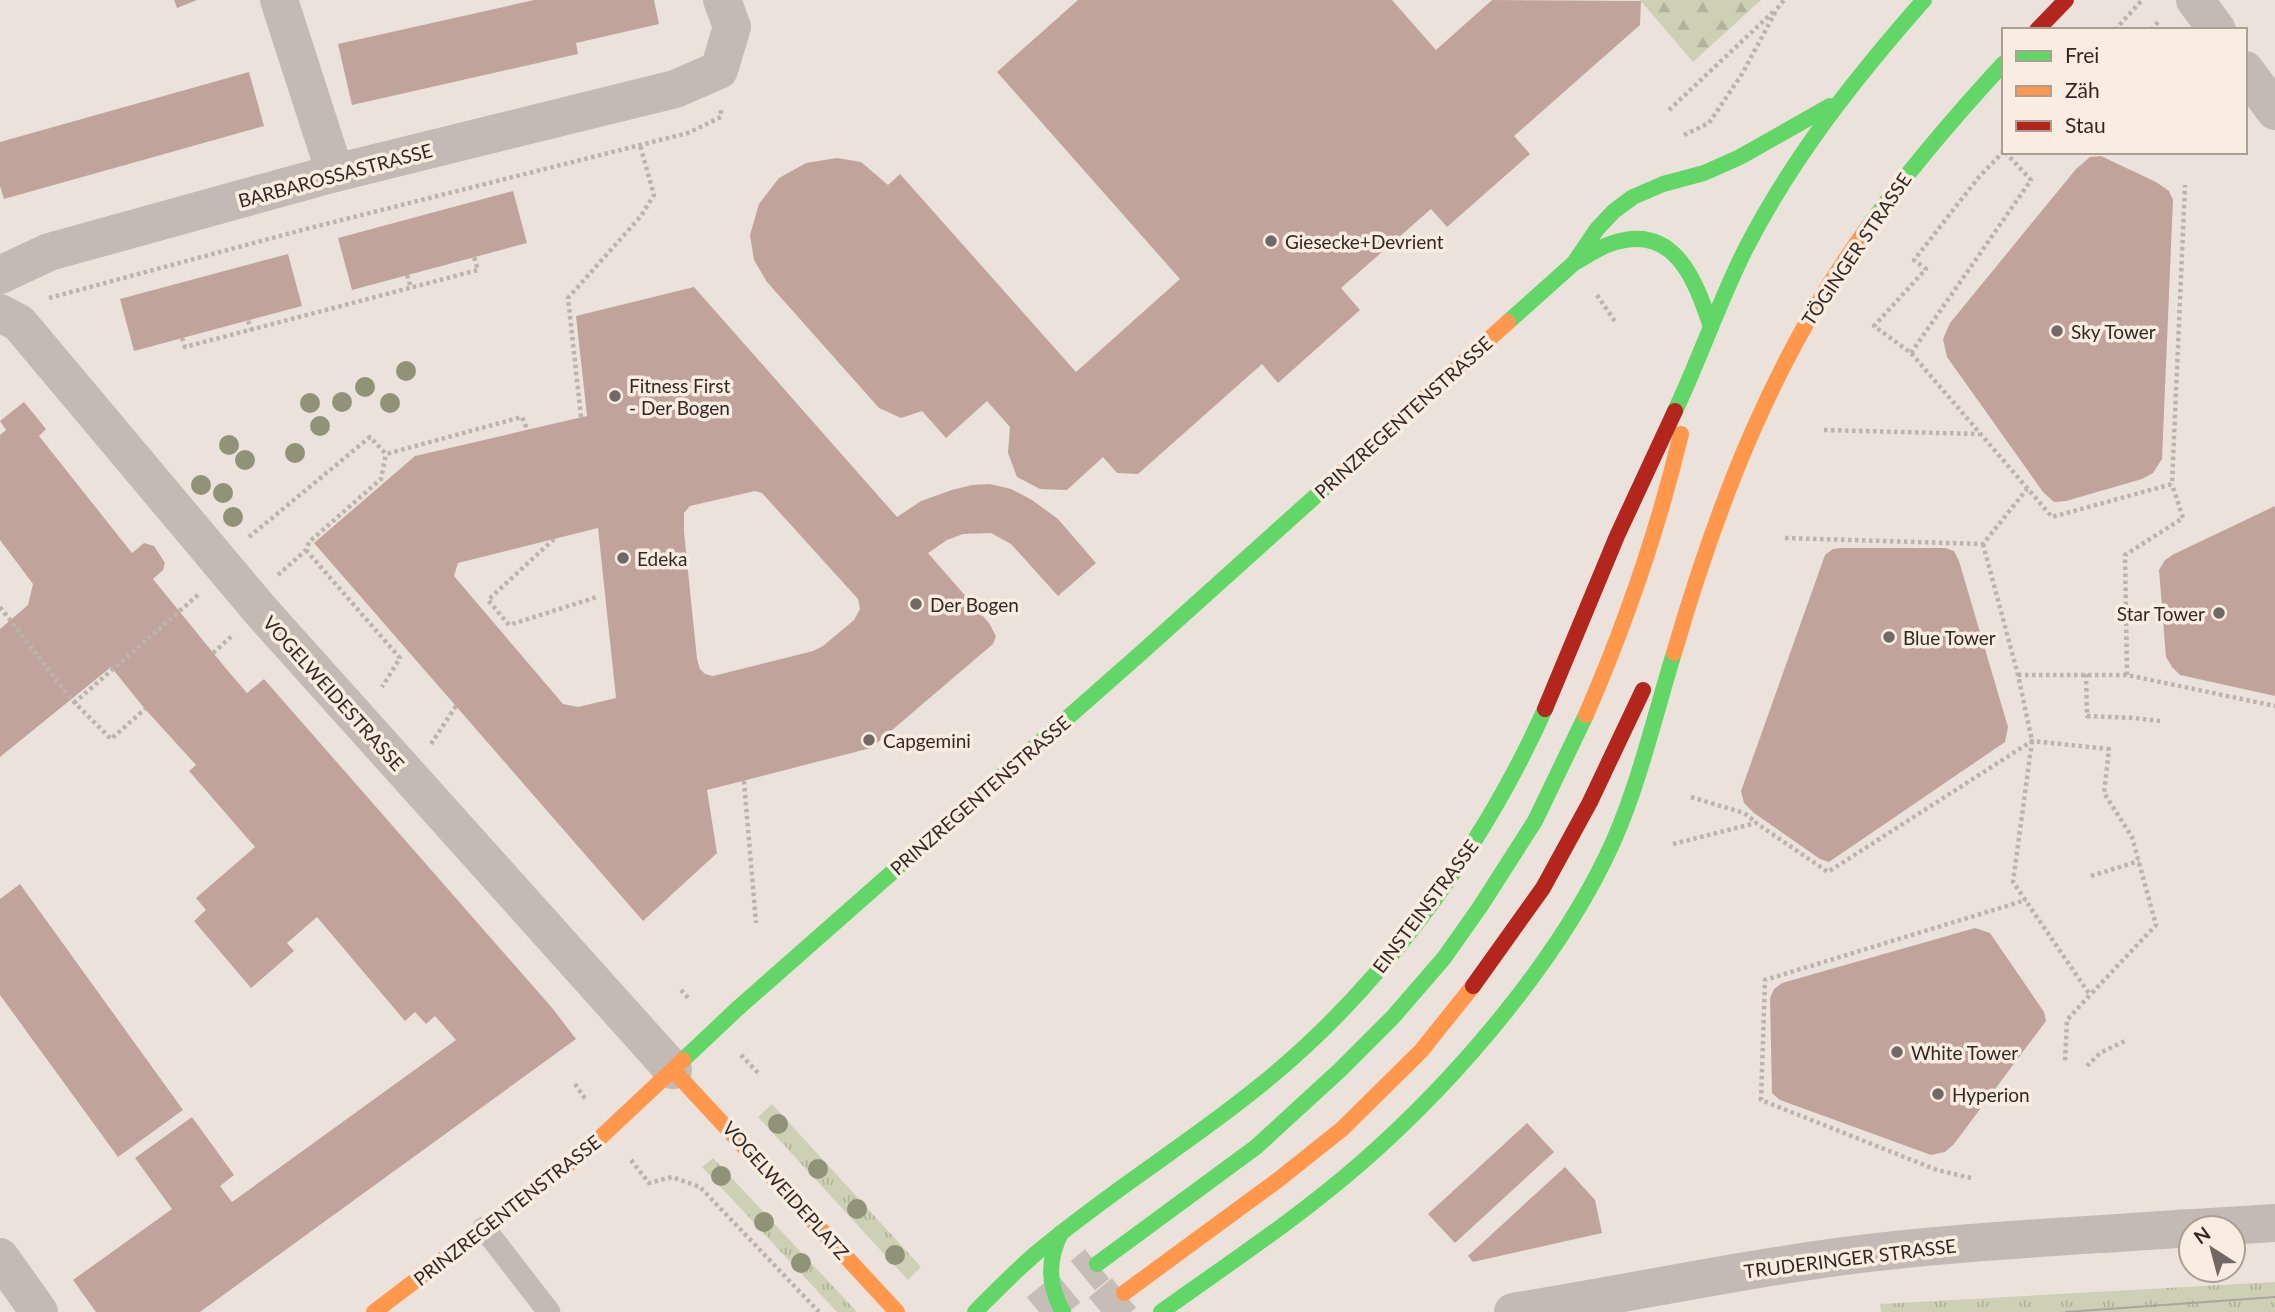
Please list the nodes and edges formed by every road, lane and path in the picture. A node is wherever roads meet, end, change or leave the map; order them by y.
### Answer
1 (279, 0) edge
2 (722, 0) edge
3 (1784, 0) edge
4 (1924, 0) edge
5 (2066, 0) edge
6 (2142, 0) edge
7 (2195, 0) edge
8 (1777, 9) junction
9 (2158, 22) dead end
10 (2038, 28) edge
11 (2117, 28) edge
12 (2153, 28) edge
13 (2216, 28) edge
14 (2002, 65) edge
15 (719, 70) junction
16 (2247, 73) edge
17 (1841, 100) junction
18 (1669, 110) dead end
19 (2275, 111) edge
20 (1674, 141) dead end
21 (640, 145) junction
22 (2002, 154) edge
23 (2006, 154) edge
24 (335, 173) junction
25 (2185, 185) dead end
26 (474, 257) dead end
27 (1574, 263) junction
28 (0, 275) edge
29 (407, 275) dead end
30 (411, 288) junction
31 (3, 315) edge
32 (248, 321) dead end
33 (1711, 327) junction
34 (251, 330) junction
35 (182, 338) dead end
36 (1911, 353) junction
37 (1697, 363) junction
38 (580, 417) dead end
39 (527, 429) dead end
40 (1824, 430) dead end
41 (1979, 434) junction
42 (386, 454) junction
43 (2172, 484) junction
44 (2027, 489) junction
45 (1785, 538) dead end
46 (554, 539) dead end
47 (1983, 544) junction
48 (306, 550) junction
49 (286, 568) dead end
50 (1697, 574) junction
51 (210, 577) junction
52 (597, 597) dead end
53 (0, 607) edge
54 (509, 625) junction
55 (503, 633) dead end
56 (2018, 674) junction
57 (2086, 674) junction
58 (2126, 675) junction
59 (74, 703) junction
60 (2275, 706) edge
61 (145, 709) dead end
62 (359, 721) junction
63 (2161, 722) dead end
64 (2032, 741) junction
65 (744, 781) dead end
66 (1690, 797) dead end
67 (1756, 822) junction
68 (1673, 844) dead end
69 (2139, 861) junction
70 (2091, 876) dead end
71 (2026, 900) junction
72 (756, 923) dead end
73 (2090, 995) junction
74 (2127, 1040) dead end
75 (2066, 1061) dead end
76 (2087, 1066) dead end
77 (673, 1070) junction
78 (1971, 1178) dead end
79 (649, 1183) dead end
80 (2275, 1223) edge
81 (2247, 1225) edge
82 (484, 1228) junction
83 (2177, 1229) edge
84 (1061, 1233) junction
85 (0, 1257) edge
86 (1097, 1264) tunnel mouth
87 (1124, 1293) tunnel mouth
88 (39, 1312) edge
89 (374, 1312) edge
90 (549, 1312) edge
91 (819, 1312) edge
92 (897, 1312) edge
93 (975, 1312) edge
94 (1063, 1312) edge
95 (1161, 1312) edge
96 (1513, 1312) edge

1 - 24 street
2 - 15 street
3 - 8 path
4 - 17 main road
5 - 10 main road
6 - 11 path
7 - 13 street
8 - 18 path
8 - 20 path
9 - 12 path
14 - 50 main road, TÖGINGER STRASSE
15 - 21 path
15 - 24 street, BARBAROSSASTRASSE
16 - 19 street
17 - 27 main road
17 - 33 main road
21 - 31 path
21 - 38 path
22 - 36 path
23 - 36 path
24 - 28 street, BARBAROSSASTRASSE
25 - 43 path
26 - 30 path
27 - 33 main road
27 - 77 main road, PRINZREGENTENSTRASSE
29 - 30 path
30 - 34 path
31 - 51 street, VOGELWEIDESTRASSE
32 - 34 path
33 - 37 main road
34 - 35 path
36 - 41 path
37 - 84 main road, EINSTEINSTRASSE
37 - 86 main road
39 - 42 path
40 - 41 path
41 - 44 path
42 - 48 path
42 - 51 path
43 - 44 path
43 - 58 path
44 - 47 path
45 - 47 path
46 - 54 path
47 - 56 path
48 - 49 path
48 - 62 path
50 - 87 main road
50 - 95 main road
51 - 59 path
51 - 62 street, VOGELWEIDESTRASSE
52 - 54 path
53 - 59 path
54 - 55 path
56 - 57 path
56 - 64 path
57 - 58 path
57 - 63 path
58 - 60 path
59 - 61 path
62 - 77 street, VOGELWEIDESTRASSE
64 - 67 path
64 - 69 path
64 - 71 path
65 - 72 path
66 - 67 path
67 - 68 path
69 - 70 path
69 - 73 path
71 - 73 path
71 - 78 path
73 - 75 path
74 - 76 path
77 - 82 main road, PRINZREGENTENSTRASSE
77 - 92 main road, VOGELWEIDEPLATZ
79 - 91 path
80 - 81 street, TRUDERINGER STRASSE
82 - 89 main road, PRINZREGENTENSTRASSE
82 - 90 lane
83 - 96 street, TRUDERINGER STRASSE
84 - 93 main road, EINSTEINSTRASSE
84 - 94 main road
85 - 88 street

